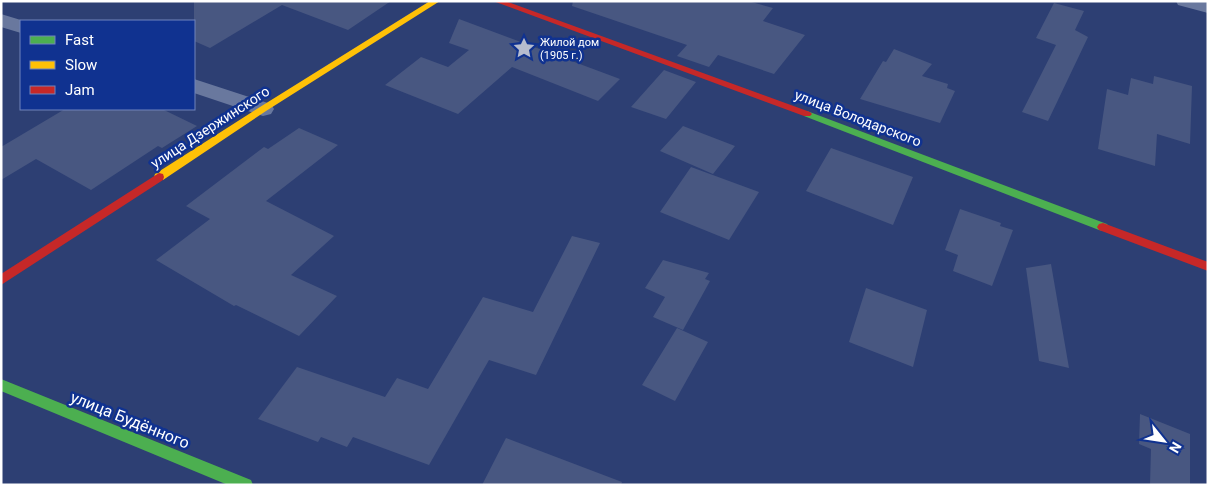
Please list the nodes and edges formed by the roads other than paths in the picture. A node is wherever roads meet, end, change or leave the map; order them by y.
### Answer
1 (436, 1) edge
2 (497, 1) edge
3 (1186, 1) edge
4 (1208, 7) edge
5 (1, 20) edge
6 (20, 27) edge
7 (195, 86) edge
8 (263, 109) junction
9 (1208, 266) edge
10 (1, 280) edge
11 (1, 385) edge
12 (246, 485) edge

1 - 8 street, улица Дзержинского
2 - 9 street, улица Володарского
3 - 4 street
5 - 6 street
7 - 8 street
8 - 10 street, улица Дзержинского
11 - 12 street, улица Будённого

